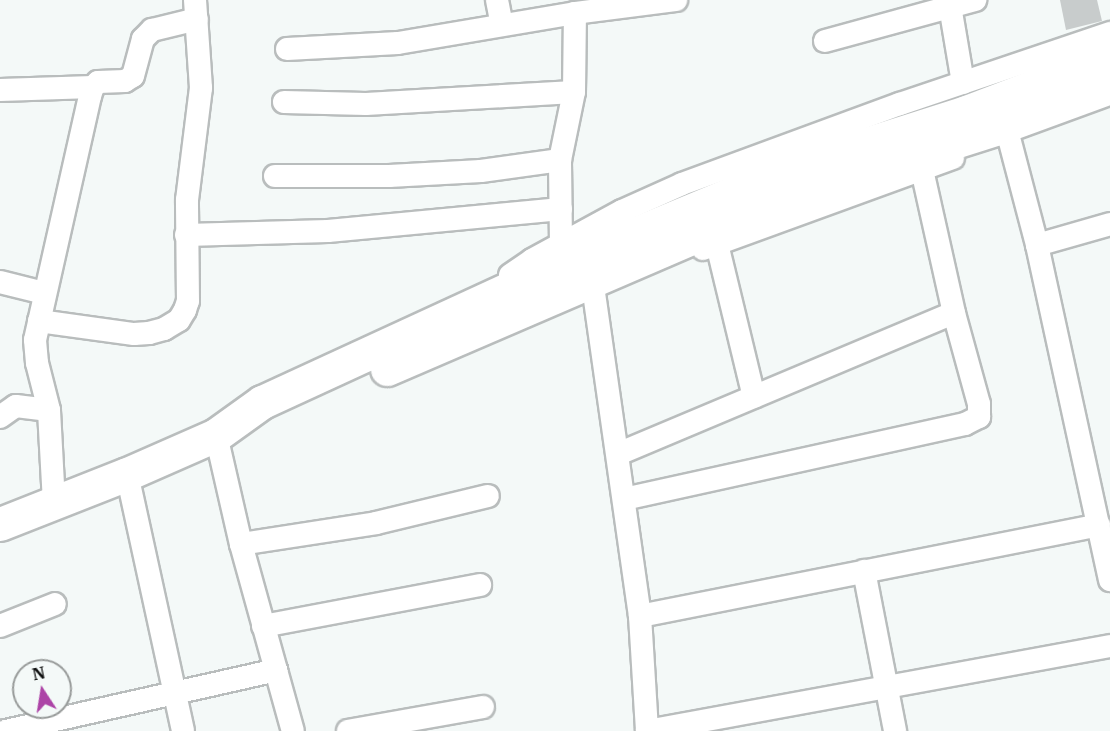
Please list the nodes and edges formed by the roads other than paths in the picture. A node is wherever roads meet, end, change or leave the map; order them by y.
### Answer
1 (497, 0) edge
2 (676, 0) edge
3 (975, 0) edge
4 (950, 4) edge
5 (196, 9) edge
6 (575, 13) junction
7 (502, 25) junction
8 (1110, 33) edge
9 (825, 41) dead end
10 (287, 49) dead end
11 (1110, 57) edge
12 (963, 83) junction
13 (93, 87) junction
14 (1110, 87) edge
15 (0, 90) edge
16 (574, 92) junction
17 (1110, 101) edge
18 (284, 102) dead end
19 (1009, 138) junction
20 (560, 160) junction
21 (922, 170) junction
22 (275, 176) dead end
23 (561, 209) junction
24 (1110, 224) edge
25 (186, 235) junction
26 (561, 244) junction
27 (717, 244) junction
28 (1037, 245) junction
29 (0, 282) edge
30 (44, 293) junction
31 (594, 293) junction
32 (479, 302) junction
33 (954, 313) junction
34 (39, 321) junction
35 (433, 349) junction
36 (754, 397) junction
37 (49, 410) junction
38 (0, 417) edge
39 (223, 430) junction
40 (618, 454) junction
41 (128, 474) junction
42 (488, 496) dead end
43 (624, 499) junction
44 (54, 503) junction
45 (0, 524) edge
46 (1099, 525) junction
47 (241, 544) junction
48 (864, 571) junction
49 (1110, 580) edge
50 (480, 585) dead end
51 (56, 604) dead end
52 (640, 616) junction
53 (0, 626) edge
54 (263, 627) junction
55 (1110, 646) edge
56 (276, 670) junction
57 (886, 687) junction
58 (175, 693) junction
59 (483, 707) dead end
60 (91, 722) edge
61 (390, 727) edge
62 (6, 731) edge
63 (183, 731) edge
64 (293, 731) edge
65 (348, 731) edge
66 (895, 731) edge

1 - 7 street
2 - 6 street
3 - 4 street
4 - 9 street
4 - 12 street
5 - 13 street
5 - 25 street
6 - 7 street
6 - 16 street
7 - 10 street
8 - 12 street
11 - 32 street
12 - 26 street
13 - 15 street
13 - 30 street
14 - 35 street
16 - 18 street
16 - 20 street
17 - 19 street
19 - 21 street
19 - 28 street
20 - 22 street
20 - 23 street
21 - 27 street
21 - 33 street
23 - 25 street
23 - 26 street
24 - 28 street
25 - 34 street
26 - 32 street
27 - 31 street
27 - 36 street
28 - 46 street
29 - 30 street
30 - 34 street
31 - 35 street
31 - 40 street
32 - 39 street
33 - 36 street
33 - 43 street
34 - 37 street
35 - 39 street
36 - 40 street
37 - 38 street
37 - 44 street
39 - 41 street
39 - 47 street
40 - 43 street
41 - 44 street
41 - 58 street
42 - 47 street
43 - 52 street
44 - 45 street
46 - 48 street
46 - 49 street
47 - 54 street
48 - 52 street
48 - 57 street
50 - 54 street
51 - 53 street
52 - 57 street
54 - 56 street
55 - 57 street
56 - 58 street
56 - 64 street
57 - 66 street
58 - 60 street
58 - 63 street
59 - 61 street
60 - 62 street
61 - 65 street

